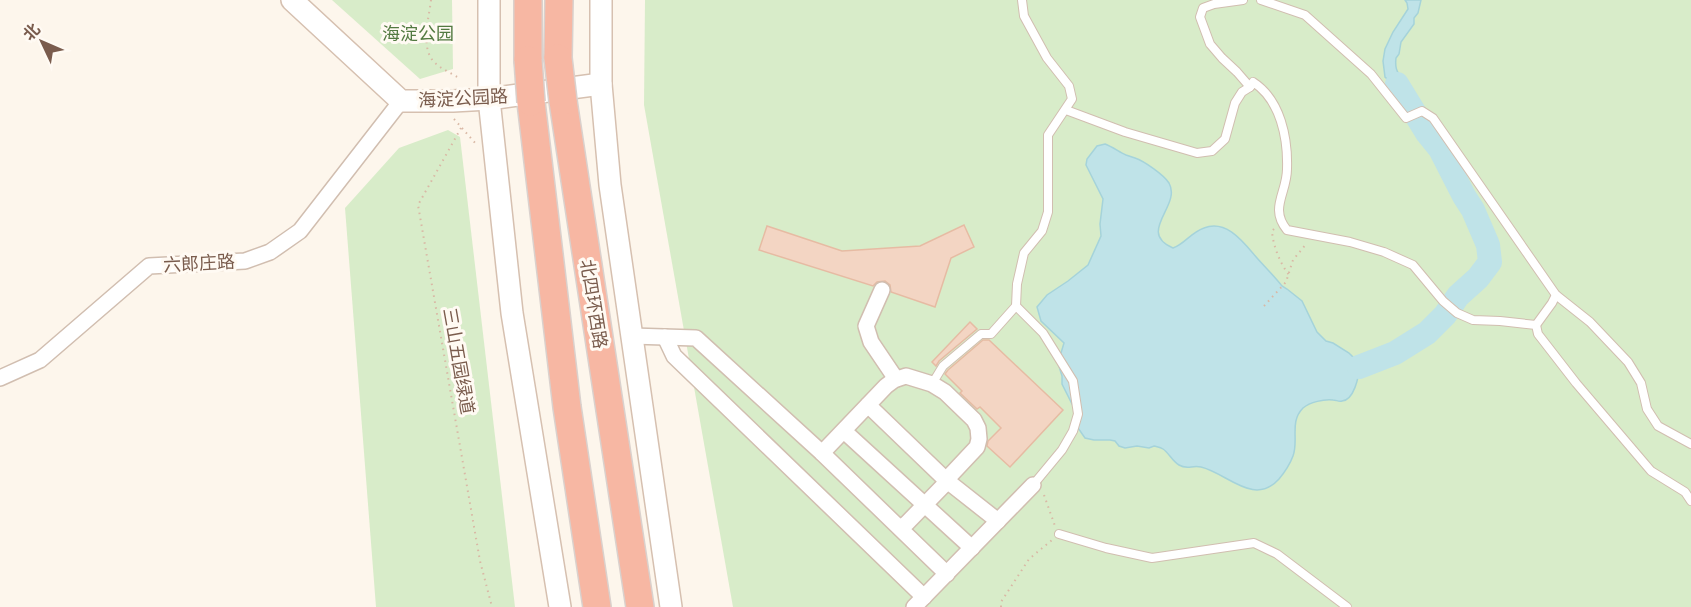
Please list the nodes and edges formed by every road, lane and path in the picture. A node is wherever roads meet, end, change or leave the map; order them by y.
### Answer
1 (292, 0) edge
2 (431, 0) edge
3 (489, 0) edge
4 (528, 0) edge
5 (559, 0) edge
6 (601, 0) edge
7 (1022, 0) edge
8 (1243, 0) edge
9 (1261, 0) edge
10 (459, 78) dead end
11 (601, 84) junction
12 (1250, 87) junction
13 (489, 99) junction
14 (401, 101) junction
15 (1066, 110) junction
16 (480, 149) dead end
17 (1280, 222) junction
18 (1315, 235) junction
19 (1288, 275) junction
20 (882, 290) dead end
21 (1556, 295) junction
22 (1016, 306) junction
23 (1264, 306) dead end
24 (1536, 325) junction
25 (632, 336) junction
26 (665, 337) junction
27 (0, 378) edge
28 (896, 379) junction
29 (932, 384) junction
30 (868, 405) junction
31 (844, 431) junction
32 (1691, 444) edge
33 (822, 453) junction
34 (946, 480) junction
35 (1036, 481) junction
36 (1691, 501) edge
37 (925, 505) junction
38 (998, 521) junction
39 (900, 528) junction
40 (1059, 534) junction
41 (972, 548) junction
42 (947, 574) junction
43 (919, 602) edge
44 (492, 607) edge
45 (560, 607) edge
46 (597, 607) edge
47 (640, 607) edge
48 (671, 607) edge
49 (1001, 607) edge
50 (1347, 607) edge

1 - 14 street, 海淀公园路
2 - 10 path
3 - 13 street
4 - 46 highway, 北四环西路, bridge
5 - 47 highway, 北四环西路, bridge
6 - 11 street, 北四环西路
7 - 15 lane
8 - 12 lane
9 - 21 lane
11 - 13 street, 海淀公园路
11 - 25 street, 北四环西路
12 - 15 lane
12 - 17 lane
13 - 14 street, 海淀公园路
13 - 45 street
14 - 27 street, 六郎庄路
15 - 22 lane
16 - 44 path, 三山五园绿道
17 - 18 lane
17 - 19 path
18 - 19 path
18 - 24 lane
19 - 23 path
20 - 28 street
21 - 24 lane
21 - 32 lane
22 - 29 lane
22 - 35 lane
24 - 36 lane
25 - 26 street
25 - 48 street, 北四环西路
26 - 33 street
26 - 43 street
28 - 29 street
28 - 30 street
29 - 34 street
30 - 31 street
30 - 34 street
31 - 33 street
31 - 37 street
33 - 39 street
34 - 37 street
34 - 38 street
35 - 38 street
35 - 40 path
37 - 39 street
37 - 41 street
38 - 41 street
39 - 42 street
40 - 49 path
40 - 50 lane
41 - 42 street
42 - 43 street

